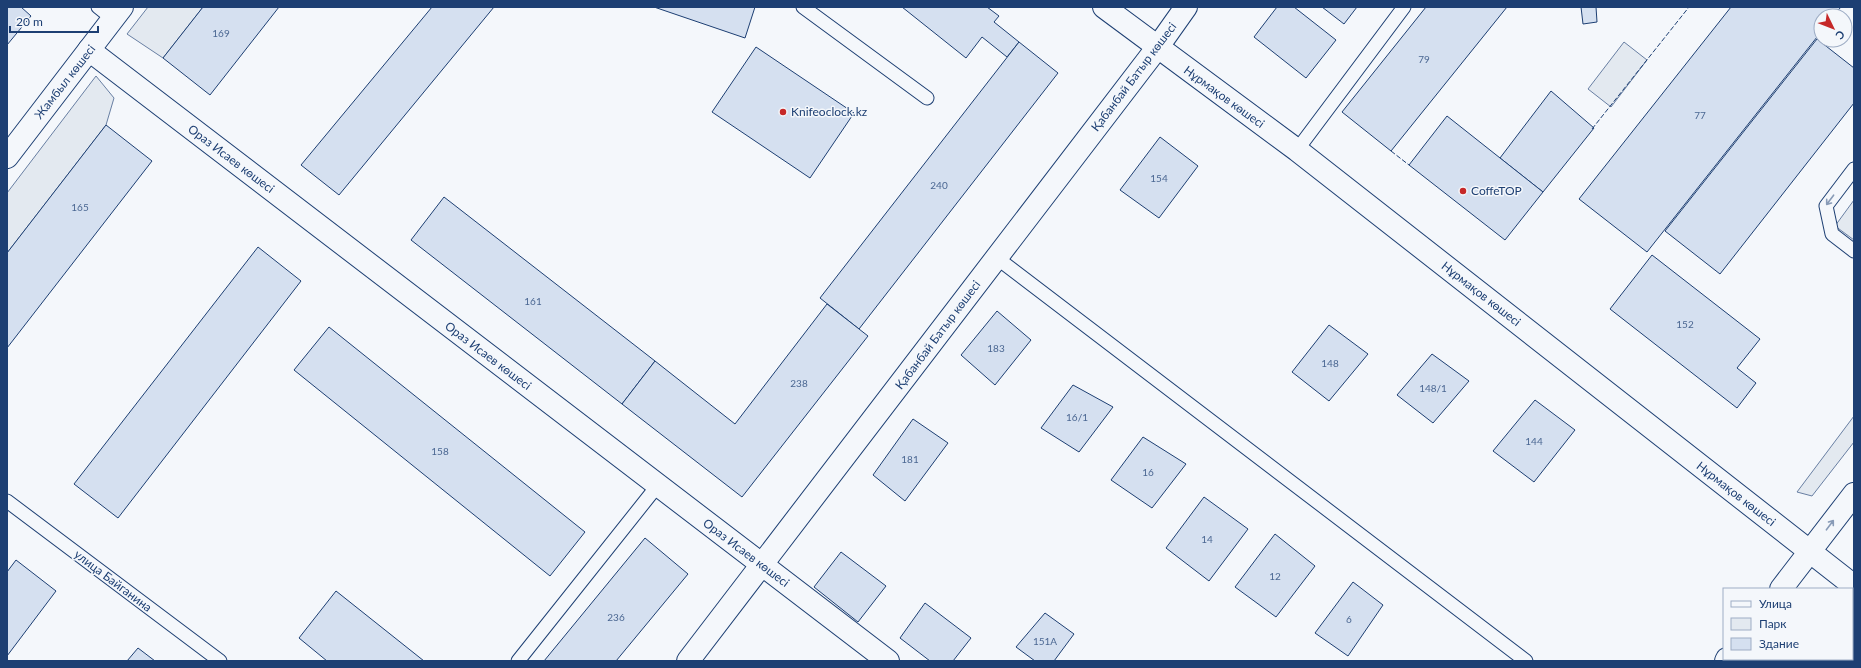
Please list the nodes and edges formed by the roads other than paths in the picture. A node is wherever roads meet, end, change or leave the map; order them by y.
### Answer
1 (803, 7) edge
2 (1104, 7) edge
3 (1186, 7) edge
4 (1404, 7) edge
5 (111, 11) edge
6 (1157, 48) junction
7 (89, 50) junction
8 (927, 98) dead end
9 (11, 145) edge
10 (1298, 150) junction
11 (1854, 169) edge
12 (1854, 251) edge
13 (997, 258) junction
14 (658, 485) junction
15 (1854, 494) edge
16 (7, 500) edge
17 (1810, 552) junction
18 (762, 565) junction
19 (1854, 586) edge
20 (1782, 588) edge
21 (220, 661) edge
22 (518, 661) edge
23 (688, 661) edge
24 (888, 661) edge
25 (1526, 661) edge

1 - 8 lane
2 - 6 street, Нұрмақов көшесі
3 - 6 street, Қабанбай Батыр көшесі
4 - 10 lane
5 - 7 street, Жамбыл көшесі
6 - 10 street, Нұрмақов көшесі
6 - 13 street, Қабанбай Батыр көшесі
7 - 9 street, Жамбыл көшесі
7 - 14 street, Ораз Исаев көшесі
10 - 17 street, Нұрмақов көшесі
11 -> 12 lane
13 - 18 street, Қабанбай Батыр көшесі
13 - 25 lane
14 - 18 street, Ораз Исаев көшесі
14 - 22 lane
17 -> 15 street
16 - 21 lane, улица Байганина
17 - 19 street, Нұрмақов көшесі
17 - 20 street
18 - 23 street, Қабанбай Батыр көшесі
18 - 24 street, Ораз Исаев көшесі

